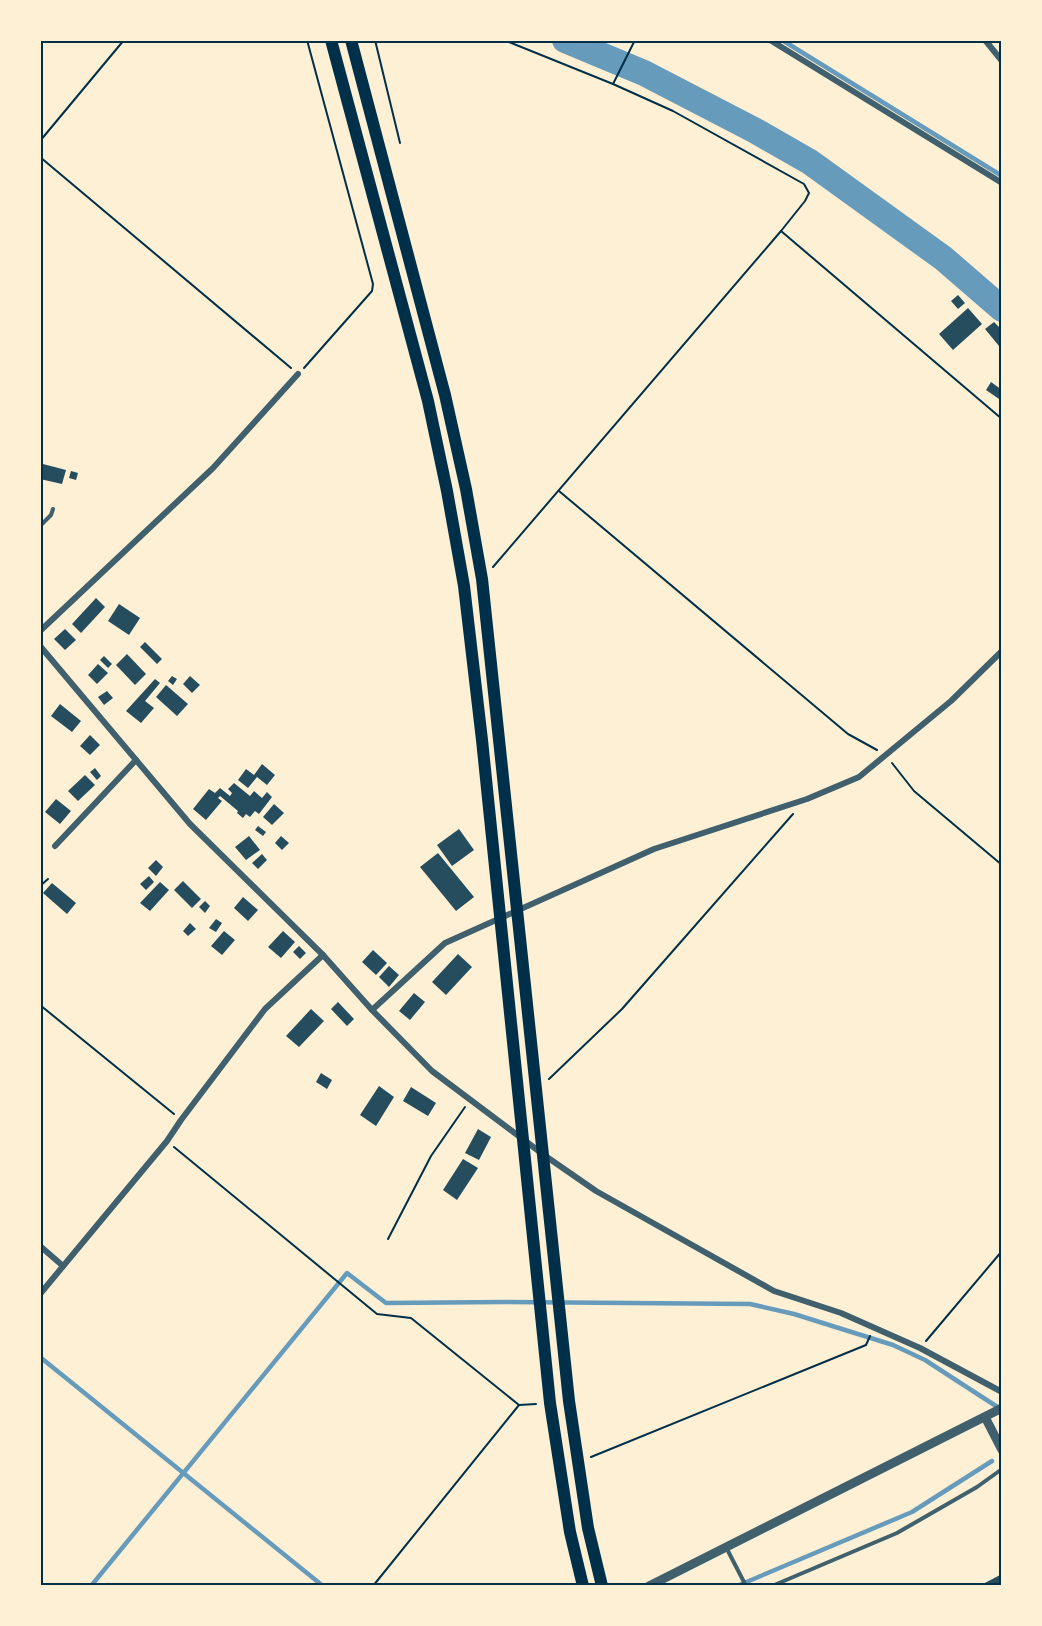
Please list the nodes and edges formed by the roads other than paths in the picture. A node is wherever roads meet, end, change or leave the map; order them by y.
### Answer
1 (331, 40) edge
2 (351, 40) edge
3 (770, 40) edge
4 (984, 40) edge
5 (1002, 61) edge
6 (1002, 183) edge
7 (298, 374) road end
8 (53, 509) dead end
9 (40, 526) edge
10 (40, 631) edge
11 (40, 646) edge
12 (1002, 651) edge
13 (136, 760) junction
14 (55, 846) dead end
15 (519, 909) junction
16 (499, 919) junction
17 (323, 955) junction
18 (372, 1010) junction
19 (524, 1139) junction
20 (543, 1155) junction
21 (40, 1246) edge
22 (63, 1266) junction
23 (40, 1294) edge
24 (1002, 1392) edge
25 (1002, 1408) edge
26 (985, 1417) junction
27 (1002, 1450) edge
28 (1002, 1469) edge
29 (725, 1547) junction
30 (582, 1586) edge
31 (602, 1586) edge
32 (650, 1586) edge
33 (746, 1586) edge
34 (772, 1586) edge

1 - 16 highway
2 - 15 highway
3 - 6 street
4 - 5 street
7 - 10 street
8 - 9 lane
11 - 13 street
12 - 15 street
13 - 14 street
13 - 17 street
15 - 16 street
15 - 20 highway
16 - 18 street
16 - 19 highway
17 - 18 street
17 - 22 street
18 - 19 street
19 - 20 street
19 - 30 highway
20 - 24 street
20 - 31 highway
21 - 22 street
22 - 23 street
25 - 26 street
26 - 27 street
26 - 29 street
28 - 34 lane
29 - 32 street
29 - 33 lane

